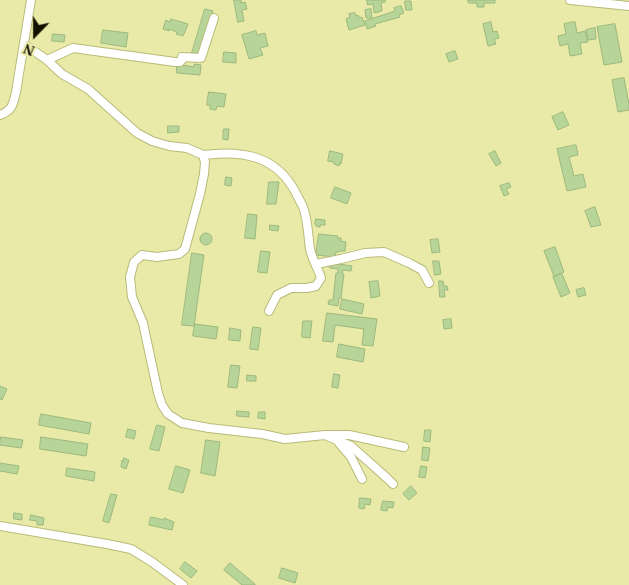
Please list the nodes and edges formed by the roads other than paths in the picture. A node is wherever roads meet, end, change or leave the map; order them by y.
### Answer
1 (30, 0) edge
2 (570, 0) edge
3 (629, 6) edge
4 (214, 18) dead end
5 (24, 44) junction
6 (47, 60) junction
7 (0, 115) edge
8 (203, 155) junction
9 (316, 264) junction
10 (429, 283) dead end
11 (269, 311) dead end
12 (325, 435) junction
13 (338, 441) junction
14 (404, 447) dead end
15 (362, 479) dead end
16 (393, 484) dead end
17 (0, 526) edge
18 (183, 585) edge

1 - 5 street
2 - 3 street
4 - 6 street
5 - 6 street
5 - 7 street
6 - 8 street
8 - 9 street
8 - 12 street
9 - 10 street
9 - 11 street
12 - 13 street
12 - 14 street
13 - 15 street
13 - 16 street
17 - 18 street

